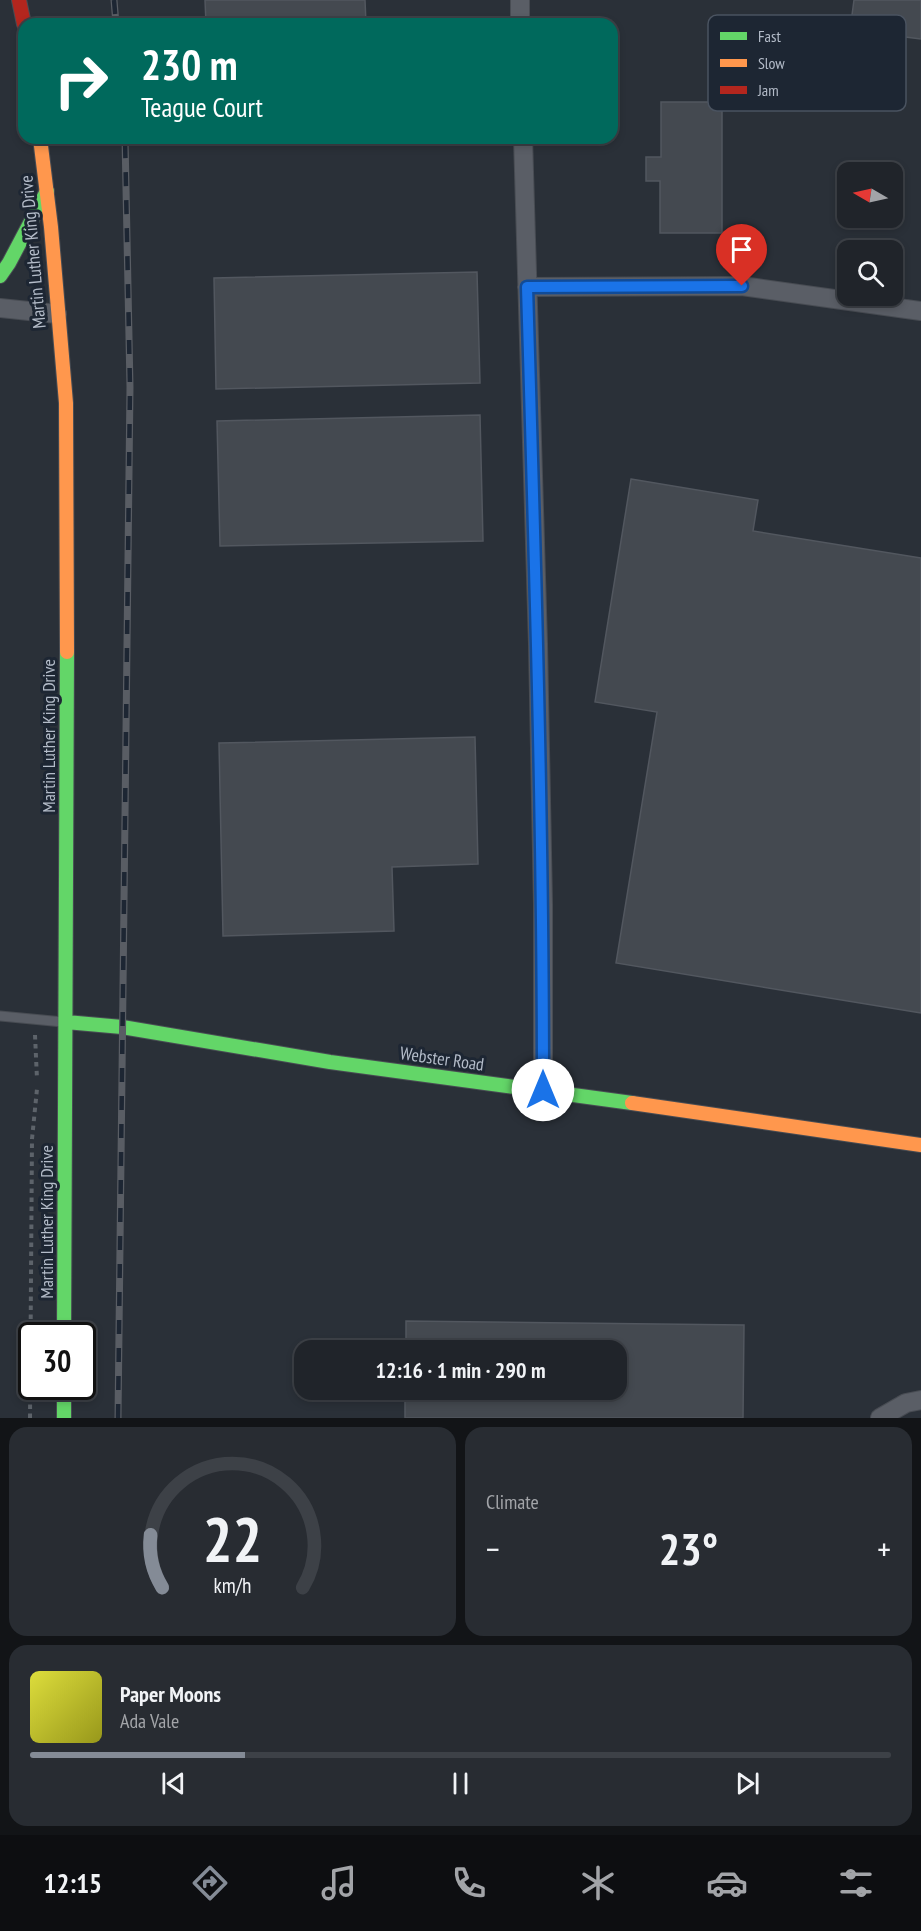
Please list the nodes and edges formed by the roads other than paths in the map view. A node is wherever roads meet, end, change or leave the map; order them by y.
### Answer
1 (19, 0) edge
2 (520, 0) edge
3 (23, 18) edge
4 (520, 18) edge
5 (41, 144) edge
6 (523, 144) edge
7 (47, 191) junction
8 (0, 276) edge
9 (527, 287) junction
10 (0, 309) edge
11 (921, 310) edge
12 (57, 314) junction
13 (0, 1016) edge
14 (66, 1022) junction
15 (543, 1090) junction
16 (921, 1145) edge
17 (64, 1322) edge
18 (64, 1400) edge
19 (921, 1400) edge
20 (64, 1418) edge
21 (880, 1418) edge

1 - 3 main road
2 - 4 street
5 - 7 main road, Martin Luther King Drive
6 - 9 street
7 - 8 main road
7 - 12 main road, Martin Luther King Drive
9 - 11 street
9 - 15 street
10 - 12 street
12 - 14 main road, Martin Luther King Drive
13 - 14 lane
14 - 15 main road, Webster Road
14 - 17 main road, Martin Luther King Drive
15 - 16 main road, Webster Road
18 - 20 main road
19 - 21 street

